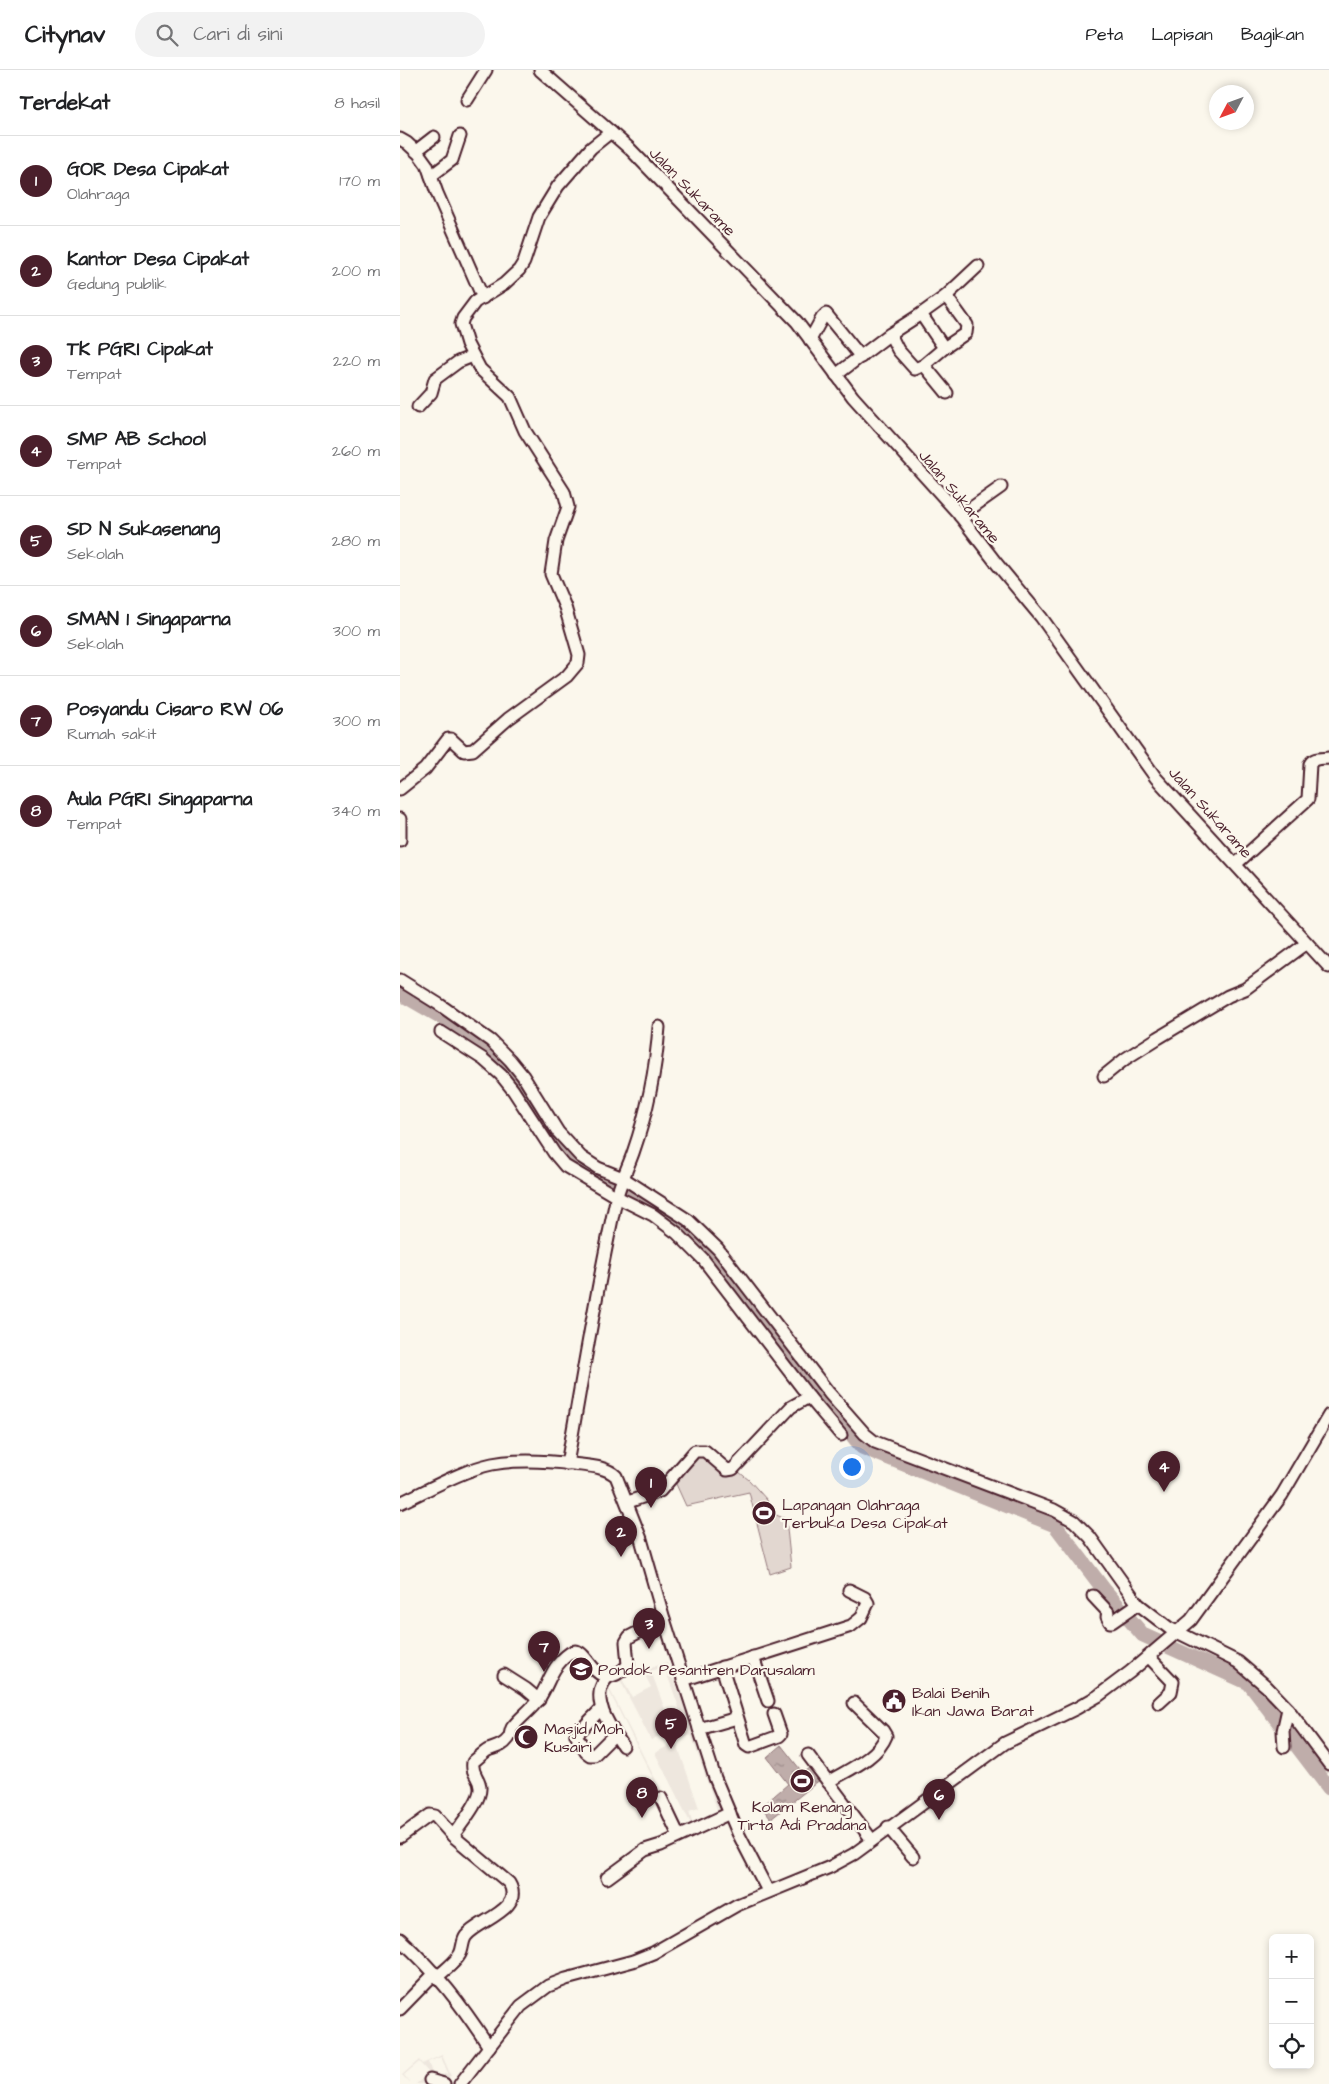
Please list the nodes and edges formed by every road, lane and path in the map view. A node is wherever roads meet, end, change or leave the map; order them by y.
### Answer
1 (486, 70) edge
2 (540, 70) edge
3 (466, 100) dead end
4 (611, 132) junction
5 (460, 136) dead end
6 (434, 137) dead end
7 (400, 140) edge
8 (416, 151) junction
9 (431, 176) junction
10 (978, 266) dead end
11 (946, 296) junction
12 (483, 298) junction
13 (920, 314) junction
14 (890, 334) junction
15 (810, 340) junction
16 (944, 348) junction
17 (473, 356) junction
18 (861, 357) junction
19 (924, 365) junction
20 (836, 375) junction
21 (947, 393) dead end
22 (418, 407) dead end
23 (1001, 487) dead end
24 (960, 516) junction
25 (1329, 758) edge
26 (400, 789) edge
27 (400, 819) edge
28 (400, 840) edge
29 (1236, 864) junction
30 (1307, 943) junction
31 (1329, 967) edge
32 (400, 980) edge
33 (659, 1027) dead end
34 (440, 1032) dead end
35 (1104, 1076) dead end
36 (620, 1188) junction
37 (819, 1398) junction
38 (1328, 1420) edge
39 (841, 1435) dead end
40 (567, 1464) junction
41 (400, 1502) edge
42 (628, 1502) junction
43 (849, 1590) dead end
44 (1093, 1596) dead end
45 (1134, 1607) junction
46 (664, 1619) junction
47 (1175, 1634) junction
48 (1151, 1654) junction
49 (753, 1657) junction
50 (722, 1667) junction
51 (504, 1675) dead end
52 (607, 1678) junction
53 (683, 1680) junction
54 (539, 1700) junction
55 (768, 1701) dead end
56 (854, 1703) dead end
57 (1159, 1703) dead end
58 (602, 1708) junction
59 (1287, 1713) junction
60 (774, 1714) dead end
61 (737, 1718) junction
62 (699, 1729) junction
63 (615, 1734) junction
64 (623, 1746) dead end
65 (1284, 1747) dead end
66 (808, 1756) dead end
67 (1329, 1764) edge
68 (828, 1782) junction
69 (661, 1798) dead end
70 (730, 1813) junction
71 (888, 1827) junction
72 (453, 1836) junction
73 (679, 1836) junction
74 (400, 1837) edge
75 (872, 1840) junction
76 (913, 1858) dead end
77 (607, 1878) dead end
78 (768, 1891) junction
79 (400, 1939) edge
80 (437, 1974) junction
81 (400, 2009) edge
82 (489, 2047) junction
83 (430, 2080) dead end
84 (444, 2084) edge
85 (460, 2084) edge

1 - 3 street
2 - 4 street, Jalan Sukarame
4 - 12 street
4 - 15 street, Jalan Sukarame
5 - 9 street
6 - 8 street
7 - 8 street
8 - 9 street
9 - 12 street
10 - 11 street
11 - 13 street
11 - 16 street
12 - 17 street
13 - 14 street
13 - 16 street
14 - 18 street
14 - 19 street
15 - 18 street
15 - 20 street, Jalan Sukarame
16 - 19 street
17 - 22 street
17 - 26 street
18 - 20 street
19 - 21 street
20 - 24 street, Jalan Sukarame
23 - 24 street
24 - 29 street, Jalan Sukarame
25 - 29 street
27 - 28 street
29 - 30 street, Jalan Sukarame
30 - 31 street, Jalan Sukarame
30 - 35 street
32 - 36 street
33 - 36 street
34 - 36 street
36 - 37 street
36 - 37 street
36 - 40 street
37 - 39 street
37 - 42 street
37 - 45 street
38 - 47 street
40 - 41 street
40 - 42 street
42 - 46 street
43 - 49 street
44 - 45 street
45 - 47 street
46 - 52 street
46 - 53 street
47 - 48 street
47 - 59 street
48 - 57 street
48 - 71 street
49 - 50 street
49 - 55 street
50 - 53 street
50 - 61 street
51 - 54 street
52 - 54 street
52 - 58 street
53 - 62 street
54 - 72 street
56 - 68 street
58 - 63 street
58 - 63 street
59 - 65 street
59 - 67 street
60 - 61 street
61 - 62 street
62 - 70 street
63 - 64 street
66 - 68 street
68 - 75 street
69 - 73 street
70 - 73 street
70 - 78 street
71 - 75 street
71 - 76 street
72 - 74 street
72 - 80 street
73 - 77 street
75 - 78 street
78 - 82 street
79 - 80 street
80 - 81 street
80 - 82 street
82 - 85 street
83 - 84 street

